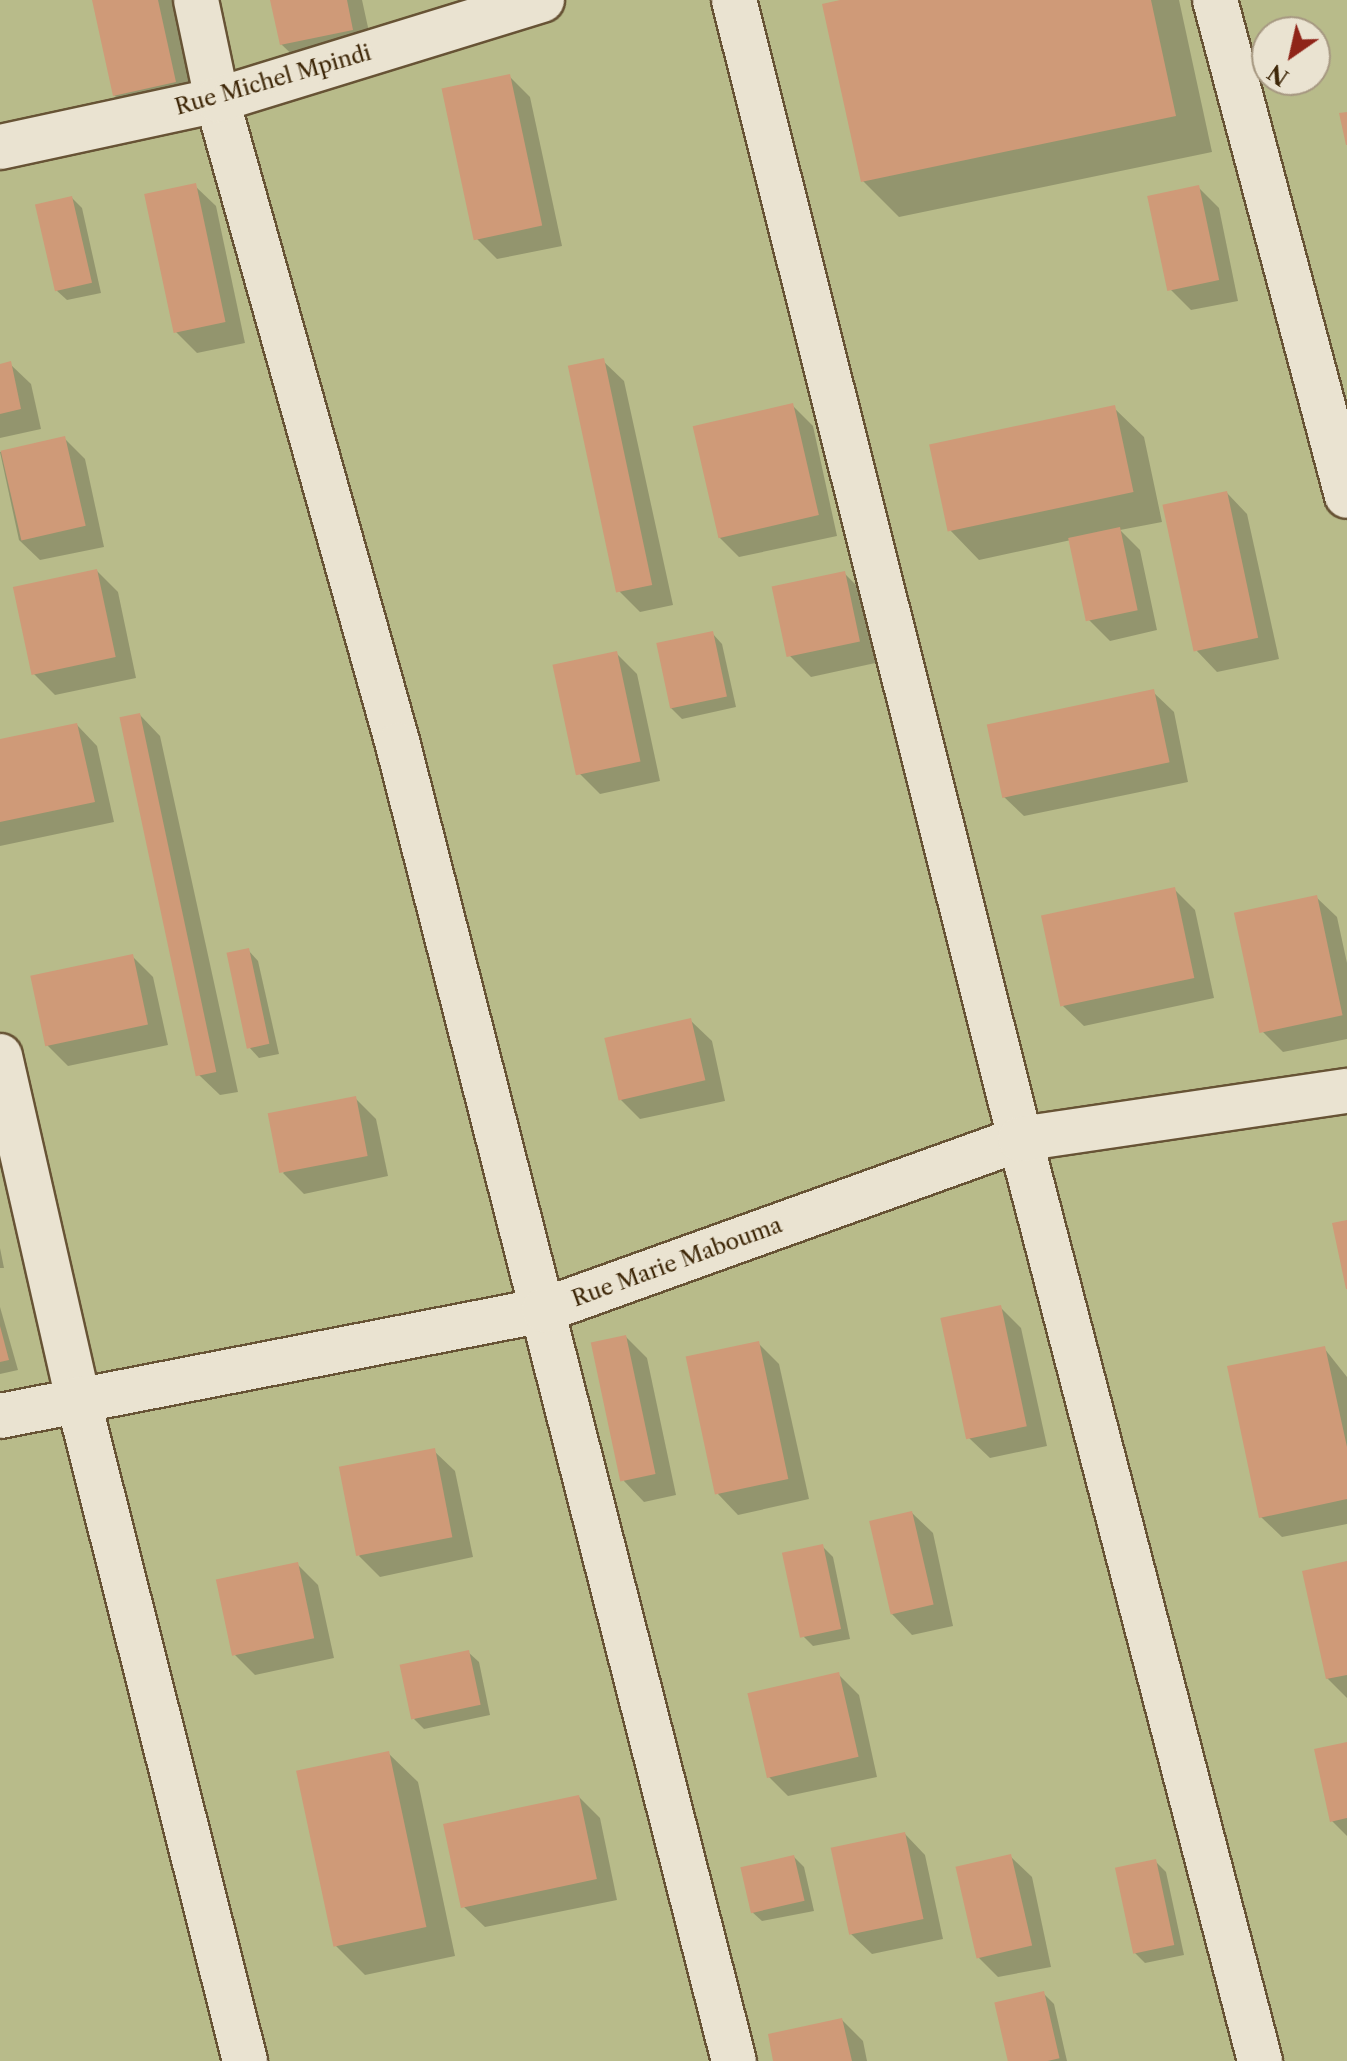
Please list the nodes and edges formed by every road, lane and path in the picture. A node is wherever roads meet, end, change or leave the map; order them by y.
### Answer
1 (196, 0) edge
2 (542, 0) edge
3 (734, 0) edge
4 (1215, 0) edge
5 (217, 100) junction
6 (0, 147) edge
7 (1347, 496) edge
8 (0, 1056) edge
9 (1347, 1091) edge
10 (1020, 1139) junction
11 (544, 1310) junction
12 (78, 1399) junction
13 (0, 1416) edge
14 (245, 2061) edge
15 (734, 2061) edge
16 (1260, 2061) edge

1 - 5 street
2 - 5 street, Rue Michel Mpindi
3 - 10 street
4 - 7 street
5 - 6 street, Rue Michel Mpindi
5 - 11 street
8 - 12 street
9 - 10 street, Rue Marie Mabouma
10 - 11 street, Rue Marie Mabouma
10 - 16 street
11 - 12 street, Rue Marie Mabouma
11 - 15 street
12 - 13 street, Rue Marie Mabouma
12 - 14 street

